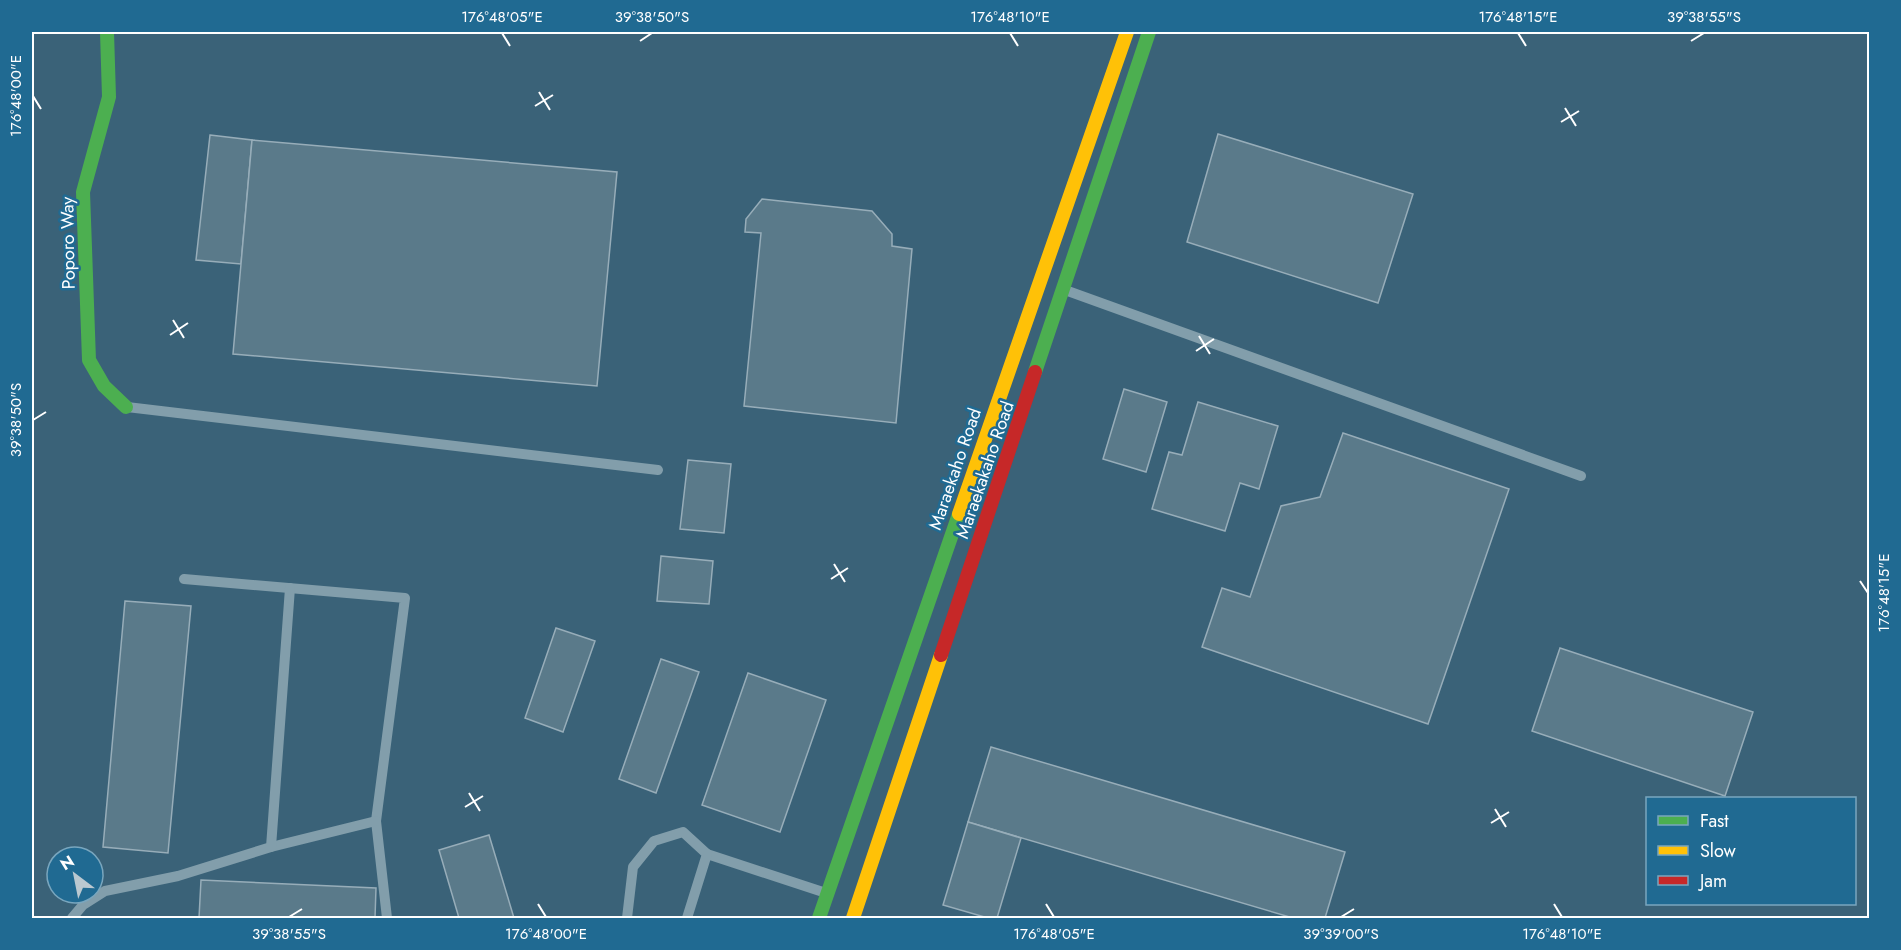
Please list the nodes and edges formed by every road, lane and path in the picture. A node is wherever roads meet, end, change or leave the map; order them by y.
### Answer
1 (107, 32) edge
2 (1127, 32) edge
3 (1149, 32) edge
4 (1040, 280) junction
5 (1065, 290) junction
6 (126, 407) joint
7 (658, 470) dead end
8 (1581, 476) dead end
9 (184, 579) dead end
10 (290, 588) junction
11 (376, 821) junction
12 (271, 848) junction
13 (707, 854) junction
14 (842, 898) junction
15 (72, 918) edge
16 (387, 918) edge
17 (627, 918) edge
18 (687, 918) edge
19 (819, 918) edge
20 (853, 918) edge

1 - 6 main road, Poporo Way
2 - 4 main road, Maraekaho Road
3 - 5 main road, Maraekakaho Road
4 - 5 lane
4 - 14 main road, Maraekaho Road
5 - 8 lane
5 - 14 main road, Maraekakaho Road
6 - 7 lane
9 - 10 lane
10 - 11 lane
10 - 12 lane
11 - 12 lane
11 - 16 lane
12 - 15 lane
13 - 14 lane
13 - 17 lane
13 - 18 lane
14 - 19 main road, Maraekaho Road
14 - 20 main road, Maraekakaho Road

